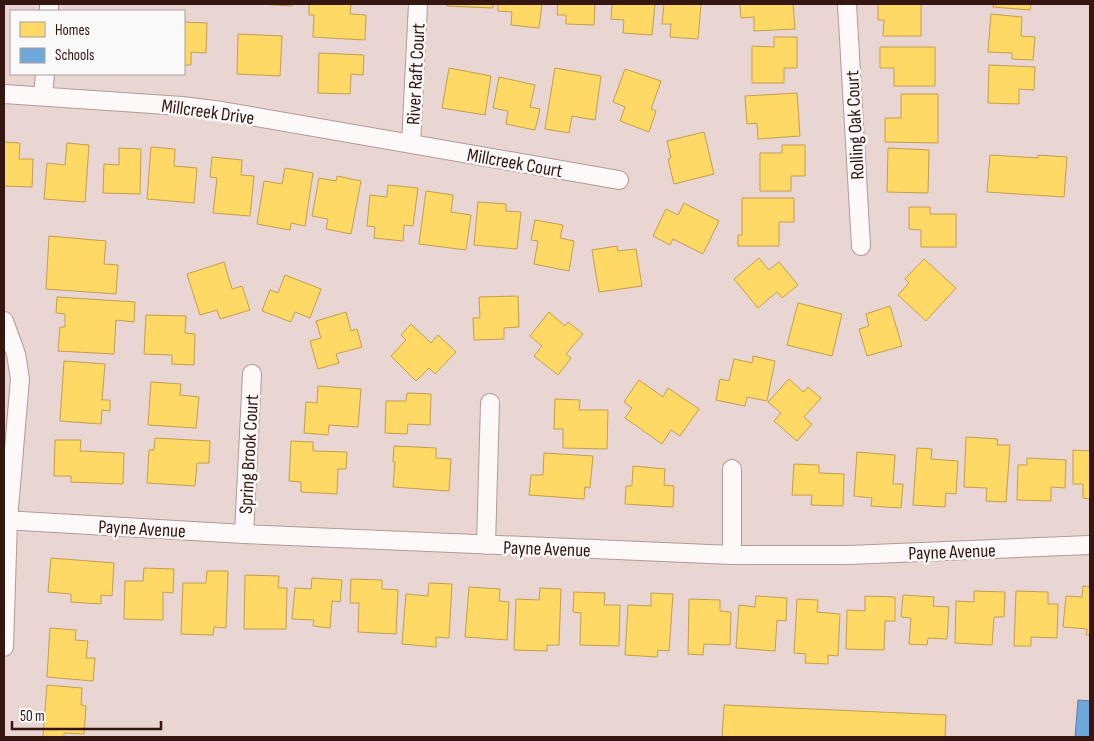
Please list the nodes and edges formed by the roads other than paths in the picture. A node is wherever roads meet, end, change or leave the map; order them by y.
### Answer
1 (418, 4) edge
2 (847, 4) edge
3 (45, 75) edge
4 (4, 94) edge
5 (44, 96) junction
6 (411, 144) junction
7 (619, 180) dead end
8 (861, 246) dead end
9 (4, 321) edge
10 (252, 374) dead end
11 (490, 402) dead end
12 (732, 469) dead end
13 (6, 520) edge
14 (244, 534) junction
15 (486, 545) junction
16 (1090, 545) edge
17 (732, 555) junction
18 (4, 647) edge

1 - 6 street, River Raft Court
2 - 8 street, Rolling Oak Court
3 - 5 street
4 - 5 street, Millcreek Drive
5 - 6 street, Millcreek Drive
6 - 7 street, Millcreek Court
9 - 13 street
10 - 14 street, Spring Brook Court
11 - 15 street
12 - 17 street
13 - 14 street, Payne Avenue
13 - 18 street
14 - 15 street, Payne Avenue
15 - 17 street, Payne Avenue
16 - 17 street, Payne Avenue

